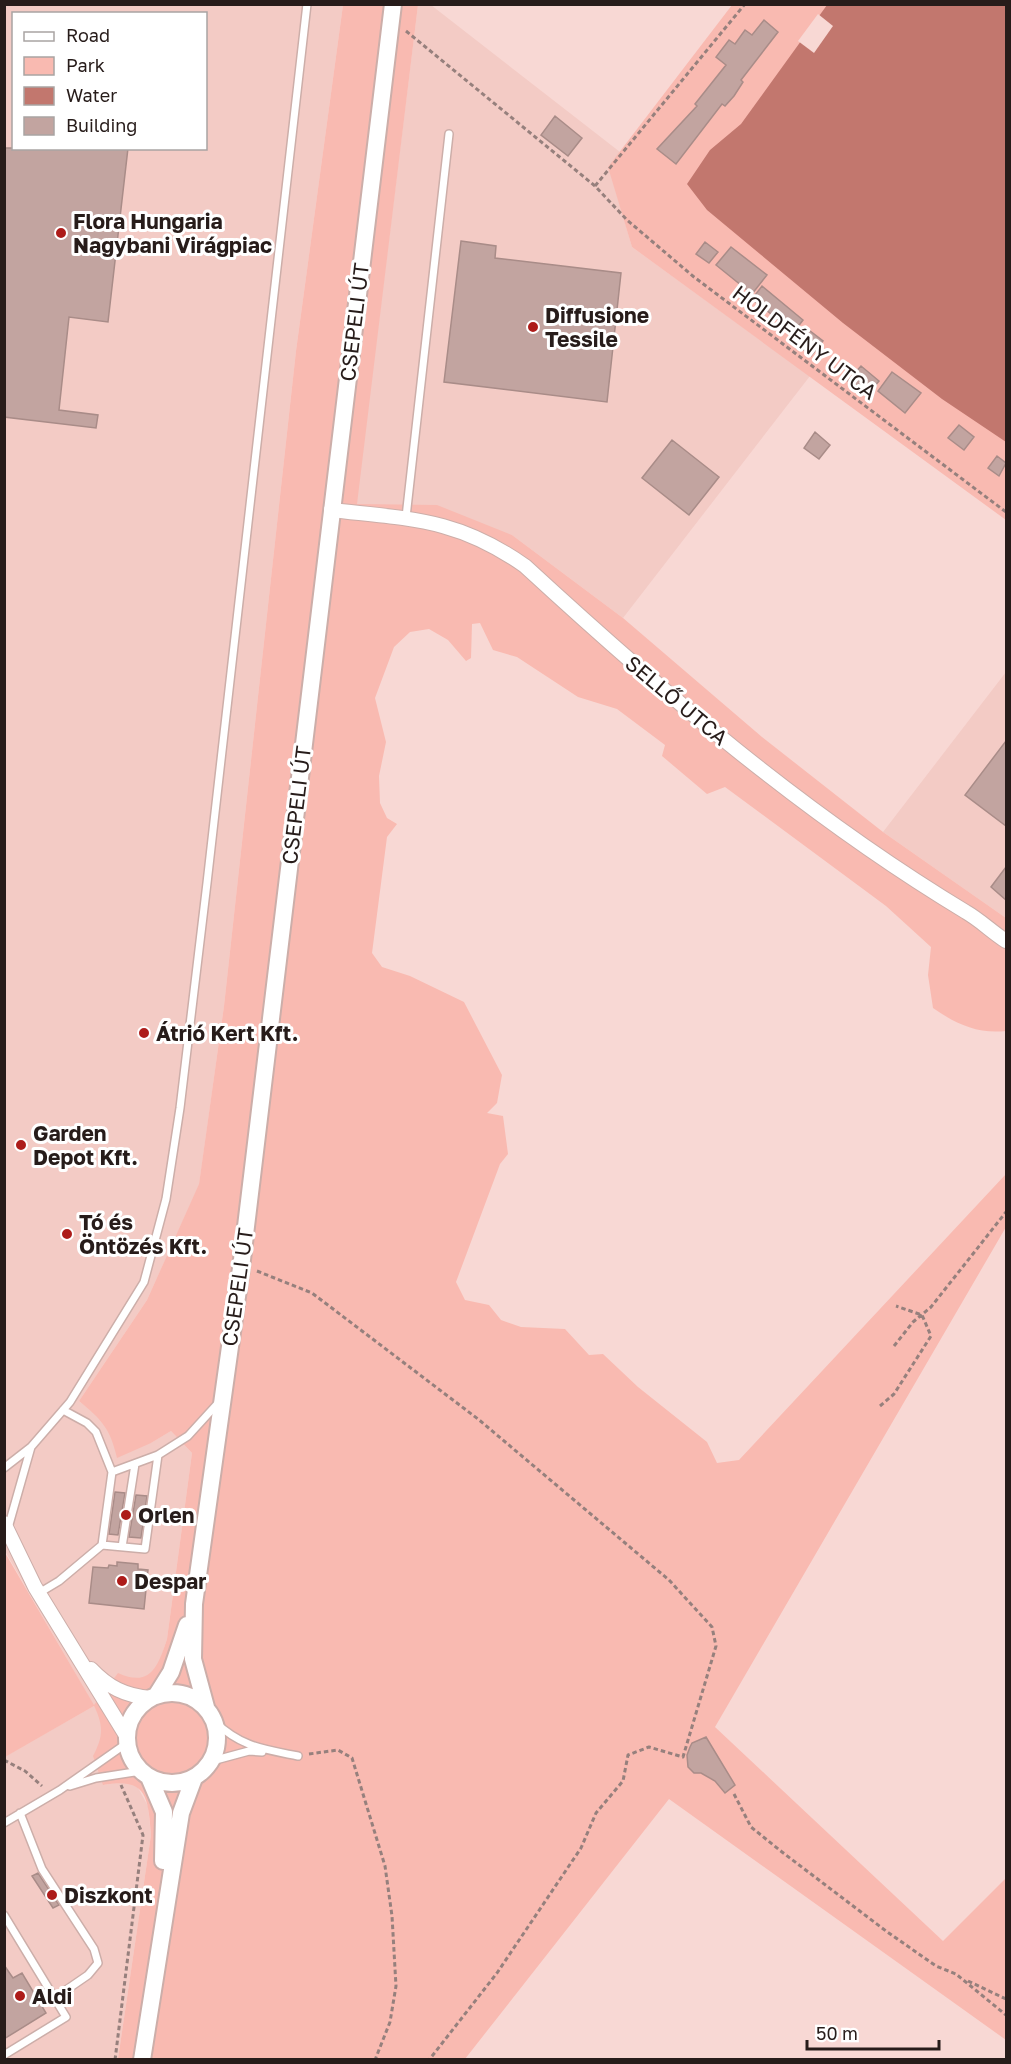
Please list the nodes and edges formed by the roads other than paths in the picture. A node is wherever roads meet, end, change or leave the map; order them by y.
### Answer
1 (307, 4) edge
2 (392, 11) edge
3 (449, 134) dead end
4 (331, 510) junction
5 (406, 517) junction
6 (1006, 941) edge
7 (220, 1400) junction
8 (63, 1410) junction
9 (31, 1447) junction
10 (158, 1455) junction
11 (135, 1464) junction
12 (4, 1468) edge
13 (112, 1472) junction
14 (6, 1527) edge
15 (102, 1545) junction
16 (122, 1546) junction
17 (39, 1593) junction
18 (194, 1604) junction
19 (55, 1622) junction
20 (153, 1697) junction
21 (210, 1714) junction
22 (127, 1740) junction
23 (212, 1761) junction
24 (145, 1774) junction
25 (194, 1778) junction
26 (60, 1790) junction
27 (20, 1813) junction
28 (4, 1823) edge
29 (4, 1915) edge
30 (163, 1919) junction
31 (56, 1997) junction
32 (4, 2055) edge
33 (142, 2060) edge

1 - 8 lane
2 - 4 street, CSEPELI ÚT
3 - 5 lane
4 - 5 street, SELLŐ UTCA
4 - 7 street, CSEPELI ÚT
5 - 6 street, SELLŐ UTCA
7 - 10 lane
7 - 18 street, CSEPELI ÚT
8 - 9 lane
8 - 13 lane
9 - 12 lane
9 - 14 lane
10 - 11 lane
10 - 16 lane
11 - 13 lane
11 - 16 lane
13 - 15 lane
14 - 17 street
15 - 16 lane
15 - 17 lane
17 - 19 street
18 - 20 street, CSEPELI ÚT
18 - 21 street, CSEPELI ÚT
19 - 20 street
19 - 22 street
20 - 21 street
20 - 22 street
21 - 23 street
21 - 23 lane
22 - 24 street
22 - 26 lane
23 - 25 street
24 - 25 street
24 - 26 lane
24 - 30 street
25 - 30 street
26 - 27 lane
27 - 28 lane
27 - 31 lane
29 - 31 lane
30 - 33 street
31 - 32 lane

